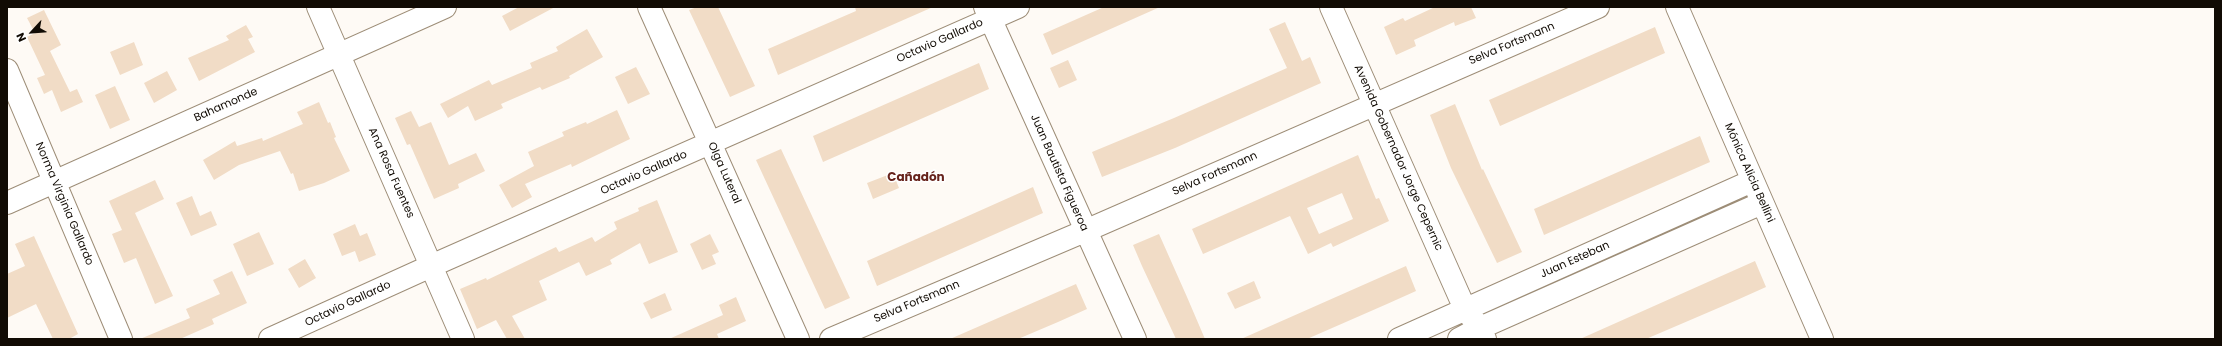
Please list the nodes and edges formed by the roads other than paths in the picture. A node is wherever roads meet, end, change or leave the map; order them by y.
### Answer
1 (318, 7) edge
2 (445, 7) edge
3 (649, 7) edge
4 (1018, 7) edge
5 (1331, 7) edge
6 (1598, 7) edge
7 (1677, 7) edge
8 (988, 13) edge
9 (339, 55) junction
10 (7, 70) edge
11 (1374, 104) junction
12 (710, 144) junction
13 (55, 181) junction
14 (1752, 181) junction
15 (7, 203) edge
16 (1762, 203) junction
17 (1085, 231) junction
18 (431, 266) junction
19 (1465, 310) junction
20 (1470, 336) edge
21 (121, 339) edge
22 (270, 339) edge
23 (463, 339) edge
24 (798, 339) edge
25 (831, 339) edge
26 (1135, 339) edge
27 (1399, 339) edge
28 (1822, 339) edge

1 - 9 street, Ana Rosa Fuentes
2 - 9 street, Bahamonde
3 - 12 street, Olga Luteral
4 - 8 street, Octavio Gallardo
5 - 11 street, Avenida Gobernador Jorge Cepernic
6 - 11 street, Selva Fortsmann
7 - 14 street, Mónica Alicia Bellini
8 - 12 street, Octavio Gallardo
8 - 17 street, Juan Bautista Figueroa
9 - 13 street, Bahamonde
9 - 18 street, Ana Rosa Fuentes
10 - 13 street, Norma Virginia Gallardo
11 - 17 street, Selva Fortsmann
11 - 19 street, Avenida Gobernador Jorge Cepernic
12 - 18 street, Octavio Gallardo
12 - 24 street, Olga Luteral
13 - 15 street, Bahamonde
13 - 21 street, Norma Virginia Gallardo
14 - 16 street, Mónica Alicia Bellini
14 - 19 street, Juan Esteban
16 - 20 street
16 - 28 street, Mónica Alicia Bellini
17 - 25 street, Selva Fortsmann
17 - 26 street, Juan Bautista Figueroa
18 - 22 street, Octavio Gallardo
18 - 23 street, Ana Rosa Fuentes
19 - 20 street, Avenida Gobernador Jorge Cepernic
19 - 27 street, Juan Esteban

